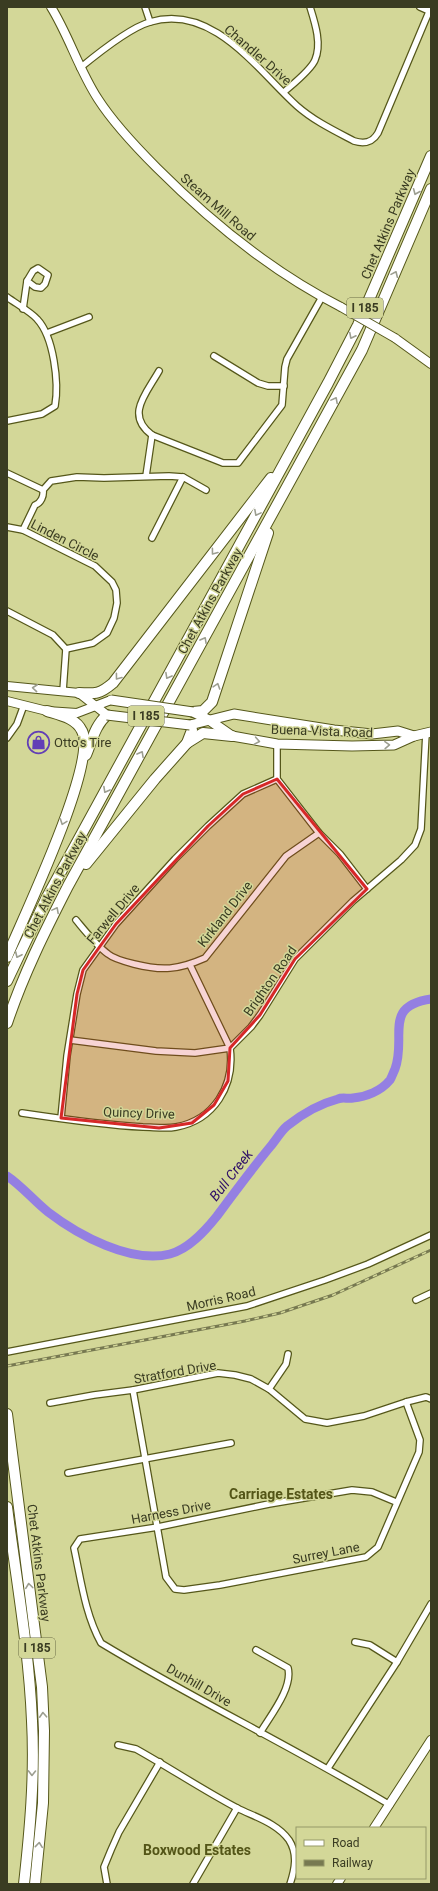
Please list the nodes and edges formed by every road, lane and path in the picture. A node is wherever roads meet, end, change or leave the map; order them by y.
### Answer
1 (51, 7) edge
2 (145, 7) edge
3 (310, 7) edge
4 (420, 7) edge
5 (430, 9) edge
6 (150, 22) junction
7 (80, 68) junction
8 (284, 92) junction
9 (431, 156) edge
10 (431, 189) edge
11 (27, 281) dead end
12 (7, 297) edge
13 (322, 297) junction
14 (23, 309) junction
15 (89, 317) dead end
16 (47, 333) junction
17 (214, 356) dead end
18 (431, 364) edge
19 (159, 371) dead end
20 (284, 386) junction
21 (7, 420) edge
22 (152, 435) junction
23 (307, 452) junction
24 (289, 454) junction
25 (7, 473) edge
26 (146, 476) junction
27 (182, 477) junction
28 (42, 490) junction
29 (206, 490) dead end
30 (7, 527) edge
31 (23, 530) junction
32 (152, 538) dead end
33 (7, 611) edge
34 (66, 648) junction
35 (7, 686) edge
36 (63, 691) junction
37 (79, 693) junction
38 (111, 700) joint
39 (7, 701) edge
40 (24, 705) junction
41 (98, 706) junction
42 (47, 711) junction
43 (193, 712) junction
44 (107, 715) junction
45 (209, 720) junction
46 (190, 725) junction
47 (429, 733) edge
48 (232, 736) junction
49 (414, 736) junction
50 (7, 738) edge
51 (188, 742) junction
52 (277, 744) junction
53 (83, 760) junction
54 (277, 779) junction
55 (319, 833) junction
56 (68, 886) junction
57 (368, 889) junction
58 (76, 920) dead end
59 (99, 946) junction
60 (7, 957) edge
61 (190, 965) junction
62 (7, 980) edge
63 (7, 1023) edge
64 (70, 1040) junction
65 (230, 1048) junction
66 (22, 1113) dead end
67 (61, 1118) junction
68 (431, 1235) edge
69 (431, 1293) edge
70 (416, 1300) dead end
71 (7, 1352) edge
72 (288, 1354) dead end
73 (269, 1389) junction
74 (133, 1390) junction
75 (431, 1398) edge
76 (406, 1402) junction
77 (50, 1403) dead end
78 (7, 1414) edge
79 (230, 1443) dead end
80 (145, 1458) junction
81 (68, 1474) dead end
82 (396, 1502) junction
83 (7, 1507) edge
84 (158, 1527) junction
85 (90, 1538) joint
86 (430, 1607) edge
87 (355, 1642) dead end
88 (256, 1650) dead end
89 (397, 1662) junction
90 (260, 1733) junction
91 (431, 1740) edge
92 (118, 1745) dead end
93 (160, 1762) junction
94 (328, 1768) junction
95 (390, 1805) junction
96 (237, 1808) junction
97 (375, 1827) edge
98 (24, 1884) edge
99 (35, 1884) edge
100 (107, 1884) edge
101 (194, 1884) edge
102 (290, 1884) edge

1 - 7 street, Steam Mill Road
2 - 6 street
3 - 8 street
4 - 5 street
5 - 8 street, Chandler Drive
6 - 7 street, Chandler Drive
6 - 8 street, Chandler Drive
7 - 13 street, Steam Mill Road
9 -> 24 highway, Chet Atkins Parkway / I 185
23 -> 10 highway, Chet Atkins Parkway / I 185
11 - 14 street
12 - 14 street
13 - 18 street, Steam Mill Road, bridge
13 - 20 street
14 - 16 street
15 - 16 street
16 - 21 street
17 - 20 street
19 - 22 street
20 - 22 street
22 - 26 street
43 -> 23 highway
56 -> 23 highway, Chet Atkins Parkway / I 185
24 -> 37 highway
24 -> 62 highway, Chet Atkins Parkway / I 185
25 - 28 street
26 - 27 street
26 - 28 street
27 - 29 street
27 - 32 street
28 - 31 street
30 - 31 street, Linden Circle
31 - 34 street, Linden Circle
33 - 34 street
34 - 36 street
36 -> 35 street
36 - 37 street
37 - 41 street
38 - 41 street, Buena Vista Road
38 - 43 main road, Buena Vista Road, bridge
39 - 40 street, Buena Vista Road
40 - 42 street, Buena Vista Road
40 - 50 street
41 - 42 street, Buena Vista Road
41 - 44 street
42 - 53 highway
43 - 45 main road, Buena Vista Road
44 - 46 main road, Buena Vista Road, bridge
44 - 53 highway
45 - 46 main road, Buena Vista Road
45 - 48 main road, Buena Vista Road
45 - 49 main road, Buena Vista Road
46 - 51 highway
47 - 49 main road, Buena Vista Road
47 - 57 street, Brighton Road
48 - 51 highway
48 -> 52 main road, Buena Vista Road
52 -> 49 main road, Buena Vista Road
51 - 56 highway
52 - 54 street
53 -> 60 highway
54 - 55 street
54 - 59 street, Farwell Drive
55 - 57 street
55 - 61 street, Kirkland Drive
63 -> 56 highway, Chet Atkins Parkway / I 185
57 - 65 street, Brighton Road
58 - 59 street, Kirkland Drive
59 - 61 street, Kirkland Drive
59 - 64 street, Farwell Drive
61 - 65 street, Quincy Drive
64 - 65 street
64 - 67 street, Farwell Drive
65 - 67 street, Quincy Drive
66 - 67 street, Quincy Drive
68 - 71 street, Morris Road
69 - 70 street
72 - 73 street
73 - 74 street, Stratford Drive
73 - 76 street, Stratford Drive
74 - 77 street, Stratford Drive
74 - 80 street
75 - 76 street, Stratford Drive
76 - 82 street, Surrey Lane
99 -> 78 highway, Chet Atkins Parkway / I 185
79 - 80 street
80 - 81 street
80 - 84 street
82 - 84 street, Harness Drive
82 - 84 street, Surrey Lane
83 -> 98 highway, Chet Atkins Parkway / I 185
84 - 85 street, Harness Drive
85 - 90 street, Dunhill Drive
86 - 89 street
87 - 89 street
88 - 90 street
89 - 94 street
90 - 94 street, Dunhill Drive
91 - 95 street
92 - 93 street
93 - 96 street
93 - 100 street
94 - 95 street, Dunhill Drive
95 - 97 street
96 - 101 street
96 - 102 street

